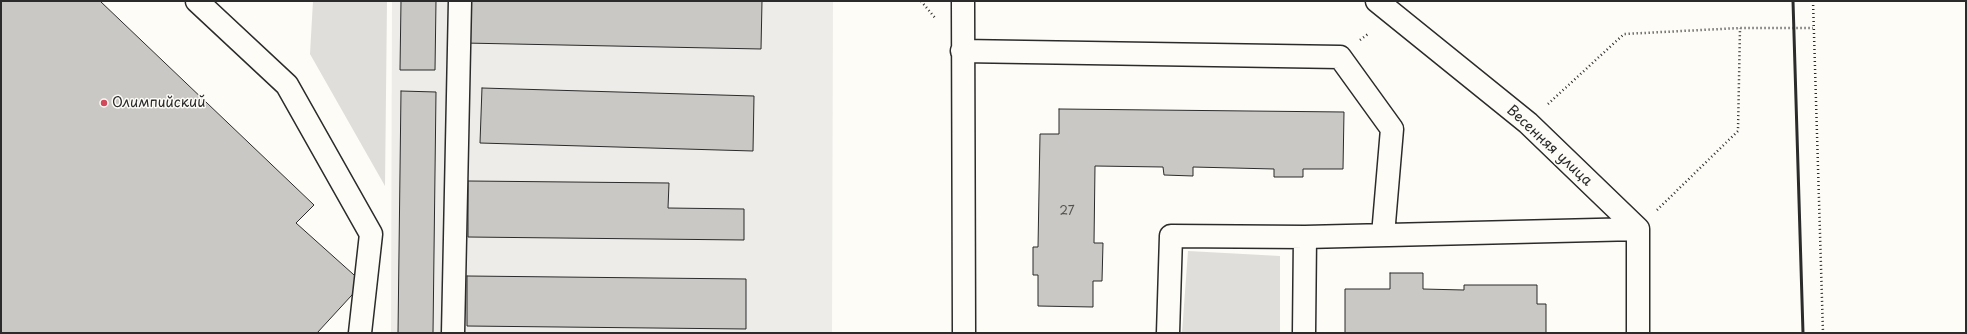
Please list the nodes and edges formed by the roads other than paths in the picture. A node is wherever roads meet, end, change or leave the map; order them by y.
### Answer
1 (197, 1) edge
2 (460, 1) edge
3 (963, 1) edge
4 (1377, 1) edge
5 (962, 51) junction
6 (1638, 229) junction
7 (1383, 234) junction
8 (1305, 237) junction
9 (360, 333) edge
10 (453, 333) edge
11 (964, 333) edge
12 (1168, 333) edge
13 (1304, 333) edge
14 (1638, 333) edge

1 - 9 street
2 - 10 street
3 - 5 street
4 - 6 street, Весенняя улица
5 - 7 street
5 - 11 street
6 - 7 street
6 - 14 street
7 - 8 street
8 - 12 street
8 - 13 street

